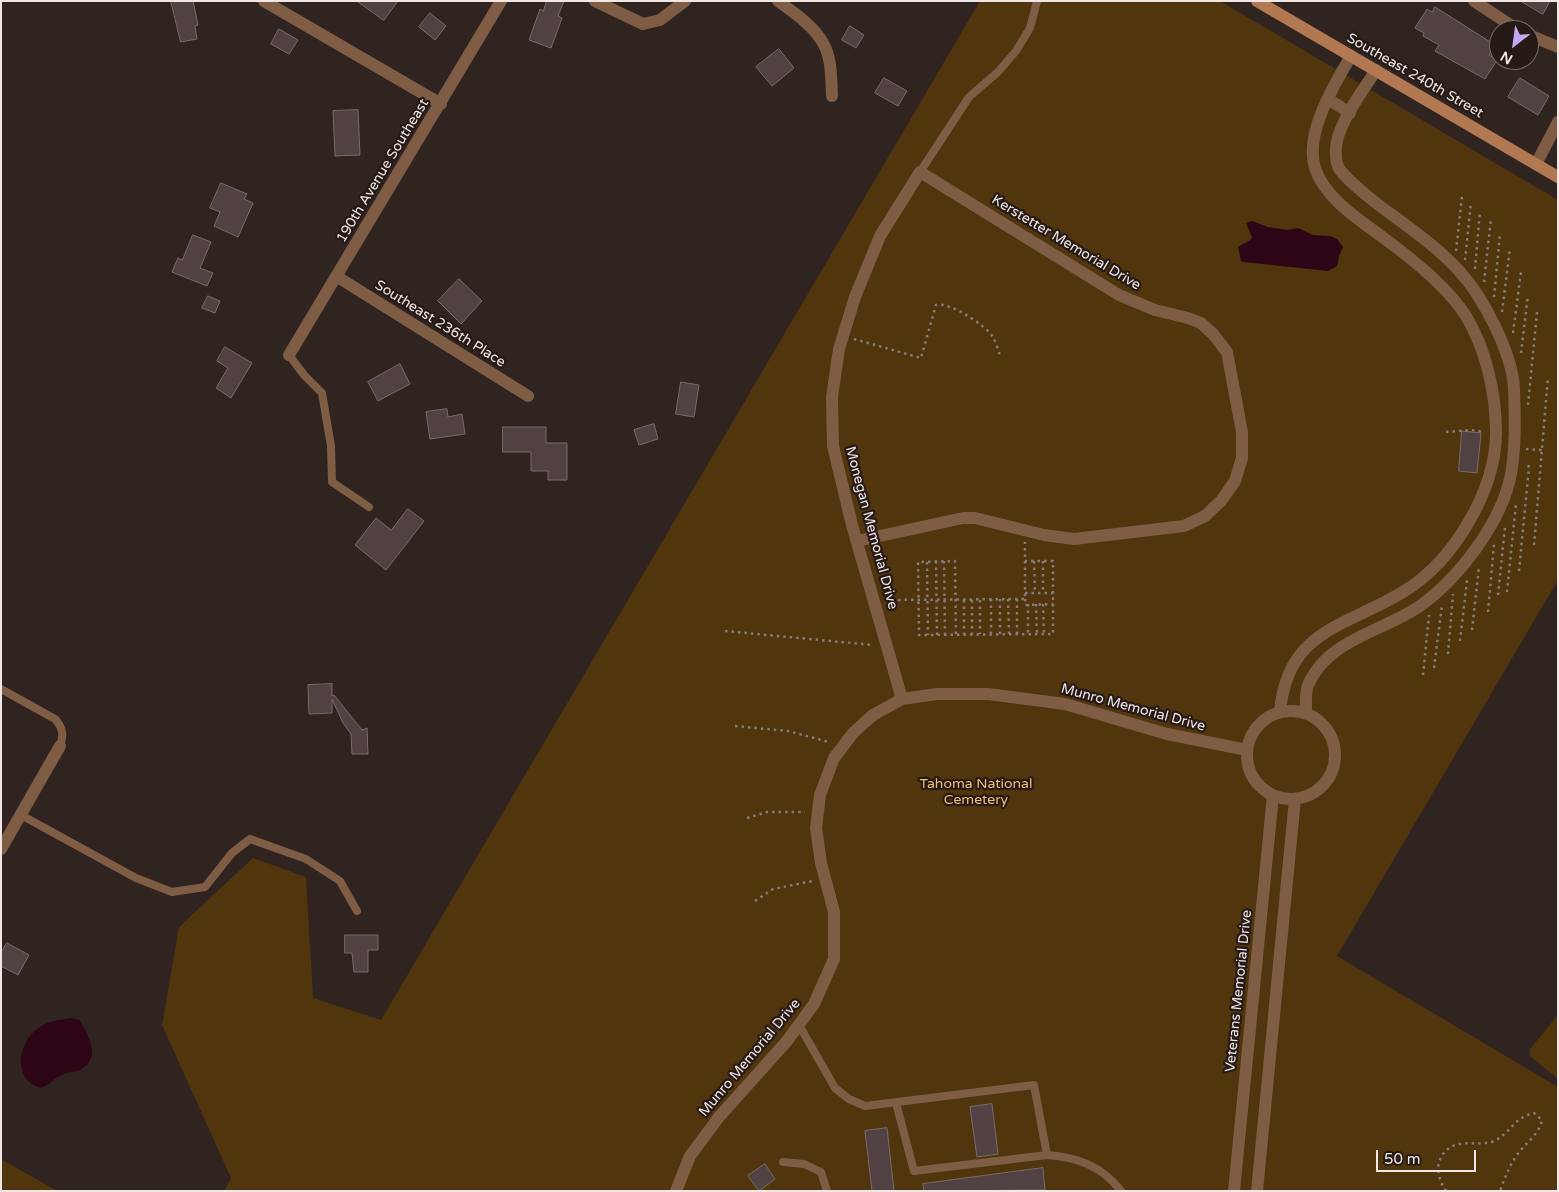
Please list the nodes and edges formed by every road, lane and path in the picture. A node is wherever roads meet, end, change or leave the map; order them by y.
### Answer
1 (264, 1) edge
2 (500, 1) edge
3 (595, 1) edge
4 (685, 1) edge
5 (778, 1) edge
6 (1037, 1) edge
7 (1257, 1) edge
8 (1474, 1) edge
9 (1503, 20) edge
10 (1539, 39) edge
11 (1558, 47) edge
12 (1351, 56) junction
13 (1376, 70) junction
14 (832, 96) dead end
15 (1328, 99) junction
16 (440, 104) junction
17 (1350, 113) junction
18 (1558, 122) edge
19 (1536, 164) junction
20 (920, 172) junction
21 (1558, 177) edge
22 (1462, 196) dead end
23 (1471, 202) dead end
24 (1480, 211) dead end
25 (1490, 219) dead end
26 (1403, 223) junction
27 (1500, 234) dead end
28 (1390, 242) junction
29 (1510, 248) dead end
30 (1459, 271) junction
31 (1521, 272) dead end
32 (336, 276) junction
33 (1473, 289) junction
34 (1528, 295) dead end
35 (1482, 302) junction
36 (1537, 312) dead end
37 (1491, 321) junction
38 (843, 336) junction
39 (1512, 336) dead end
40 (1499, 339) junction
41 (289, 355) joint
42 (1000, 356) dead end
43 (1519, 362) dead end
44 (1548, 377) dead end
45 (528, 396) dead end
46 (1528, 411) dead end
47 (1446, 432) dead end
48 (1491, 434) dead end
49 (1525, 449) dead end
50 (1542, 450) junction
51 (1524, 458) dead end
52 (1517, 496) dead end
53 (369, 507) dead end
54 (1506, 521) dead end
55 (1024, 530) junction
56 (1495, 539) dead end
57 (1481, 540) junction
58 (857, 541) junction
59 (1534, 545) dead end
60 (1469, 558) junction
61 (936, 561) junction
62 (944, 561) junction
63 (1025, 561) junction
64 (1034, 561) junction
65 (1043, 561) junction
66 (927, 562) junction
67 (1519, 571) dead end
68 (1455, 574) junction
69 (1444, 585) junction
70 (1507, 592) dead end
71 (1025, 593) junction
72 (1035, 593) junction
73 (1043, 593) junction
74 (1053, 593) junction
75 (1498, 595) dead end
76 (1430, 597) junction
77 (1000, 599) junction
78 (1008, 599) junction
79 (1017, 599) junction
80 (1025, 599) junction
81 (874, 600) junction
82 (918, 600) junction
83 (927, 600) junction
84 (937, 600) junction
85 (945, 600) junction
86 (956, 600) junction
87 (964, 600) junction
88 (972, 600) junction
89 (980, 600) junction
90 (991, 600) junction
91 (1028, 604) junction
92 (1036, 604) junction
93 (1044, 604) junction
94 (1053, 604) junction
95 (1488, 612) dead end
96 (1472, 630) dead end
97 (725, 631) dead end
98 (956, 634) junction
99 (964, 634) junction
100 (972, 634) junction
101 (980, 634) junction
102 (991, 634) junction
103 (1000, 634) junction
104 (1009, 634) junction
105 (1017, 634) junction
106 (1028, 634) junction
107 (1037, 634) junction
108 (1044, 634) junction
109 (928, 635) junction
110 (937, 635) junction
111 (945, 635) junction
112 (1460, 640) dead end
113 (887, 647) junction
114 (1448, 654) dead end
115 (1434, 668) dead end
116 (1423, 675) dead end
117 (1, 689) edge
118 (902, 699) junction
119 (1280, 712) junction
120 (1306, 713) junction
121 (735, 726) dead end
122 (60, 746) joint
123 (843, 746) junction
124 (1247, 750) junction
125 (1273, 795) junction
126 (1295, 799) junction
127 (818, 812) junction
128 (21, 815) junction
129 (747, 818) dead end
130 (1, 849) edge
131 (825, 879) junction
132 (755, 902) dead end
133 (357, 911) dead end
134 (799, 1025) junction
135 (896, 1103) junction
136 (1046, 1155) junction
137 (783, 1162) dead end
138 (676, 1191) edge
139 (827, 1191) edge
140 (1121, 1191) edge
141 (1234, 1191) edge
142 (1257, 1191) edge
143 (1446, 1191) edge
144 (1500, 1191) edge

1 - 16 street
2 - 16 street, 190th Avenue Southeast
3 - 4 street
5 - 14 street
6 - 20 lane
7 - 12 main road, Southeast 240th Street
8 - 9 street
10 - 11 street
12 - 13 main road, Southeast 240th Street
12 - 15 street
13 - 17 street
13 - 19 main road, Southeast 240th Street
15 - 17 street
15 - 28 street
16 - 32 street, 190th Avenue Southeast
17 - 26 street
18 - 19 street
19 - 21 main road, Southeast 240th Street
20 - 38 street, Monegan Memorial Drive
20 - 55 street, Kerstetter Memorial Drive
22 - 30 path
23 - 30 path
24 - 33 path
25 - 35 path
26 - 28 street
26 - 30 street
27 - 37 path
28 - 119 street
29 - 40 path
30 - 33 street
31 - 39 path
32 - 41 street, 190th Avenue Southeast
32 - 45 street, Southeast 236th Place
33 - 35 street
34 - 43 path
35 - 37 street
36 - 46 path
37 - 40 street
38 - 42 path
38 - 58 street, Monegan Memorial Drive
40 - 57 street
41 - 53 lane
44 - 50 path
47 - 48 path
49 - 50 path
50 - 59 path
51 - 67 path
52 - 70 path
54 - 75 path
55 - 58 street, Kerstetter Memorial Drive
55 - 63 path
56 - 95 path
57 - 60 street
57 - 96 path
58 - 81 street, Monegan Memorial Drive
60 - 68 street
60 - 112 path
61 - 62 path
61 - 66 path
61 - 84 path
62 - 85 path
62 - 86 path
63 - 64 path
63 - 71 path
64 - 65 path
64 - 72 path
65 - 73 path
65 - 74 path
66 - 82 path
66 - 83 path
68 - 69 street
68 - 114 path
69 - 76 street
69 - 115 path
71 - 72 path
71 - 80 path
72 - 73 path
73 - 74 path
74 - 94 path
76 - 116 path
76 - 120 street
77 - 78 path
77 - 90 path
77 - 103 path
78 - 79 path
78 - 104 path
79 - 80 path
79 - 105 path
80 - 91 path
81 - 82 path
81 - 113 street, Monegan Memorial Drive
82 - 83 path
82 - 109 path
83 - 84 path
83 - 109 path
84 - 85 path
84 - 110 path
85 - 86 path
85 - 111 path
86 - 87 path
86 - 98 path
87 - 88 path
87 - 99 path
88 - 89 path
88 - 100 path
89 - 90 path
89 - 101 path
90 - 102 path
91 - 92 path
91 - 106 path
92 - 93 path
92 - 107 path
93 - 94 path
93 - 108 path
94 - 108 path
97 - 113 path
98 - 99 path
98 - 111 path
99 - 100 path
100 - 101 path
101 - 102 path
102 - 103 path
103 - 104 path
104 - 105 path
105 - 106 path
106 - 107 path
107 - 108 path
109 - 110 path
110 - 111 path
113 - 118 street, Monegan Memorial Drive
117 - 122 lane
118 - 123 street, Munro Memorial Drive
118 - 124 street, Munro Memorial Drive
119 - 120 street
119 - 124 street
120 - 126 street
121 - 123 path
122 - 128 street
123 - 127 street, Munro Memorial Drive
124 - 125 street
125 - 126 street
125 - 141 street, Veterans Memorial Drive
126 - 142 street
127 - 129 path
127 - 131 street, Munro Memorial Drive
128 - 130 street
128 - 133 lane
131 - 132 path
131 - 134 street, Munro Memorial Drive
134 - 135 lane
134 - 138 street, Munro Memorial Drive
135 - 136 lane
135 - 136 lane
136 - 140 lane
137 - 139 lane
143 - 144 path

